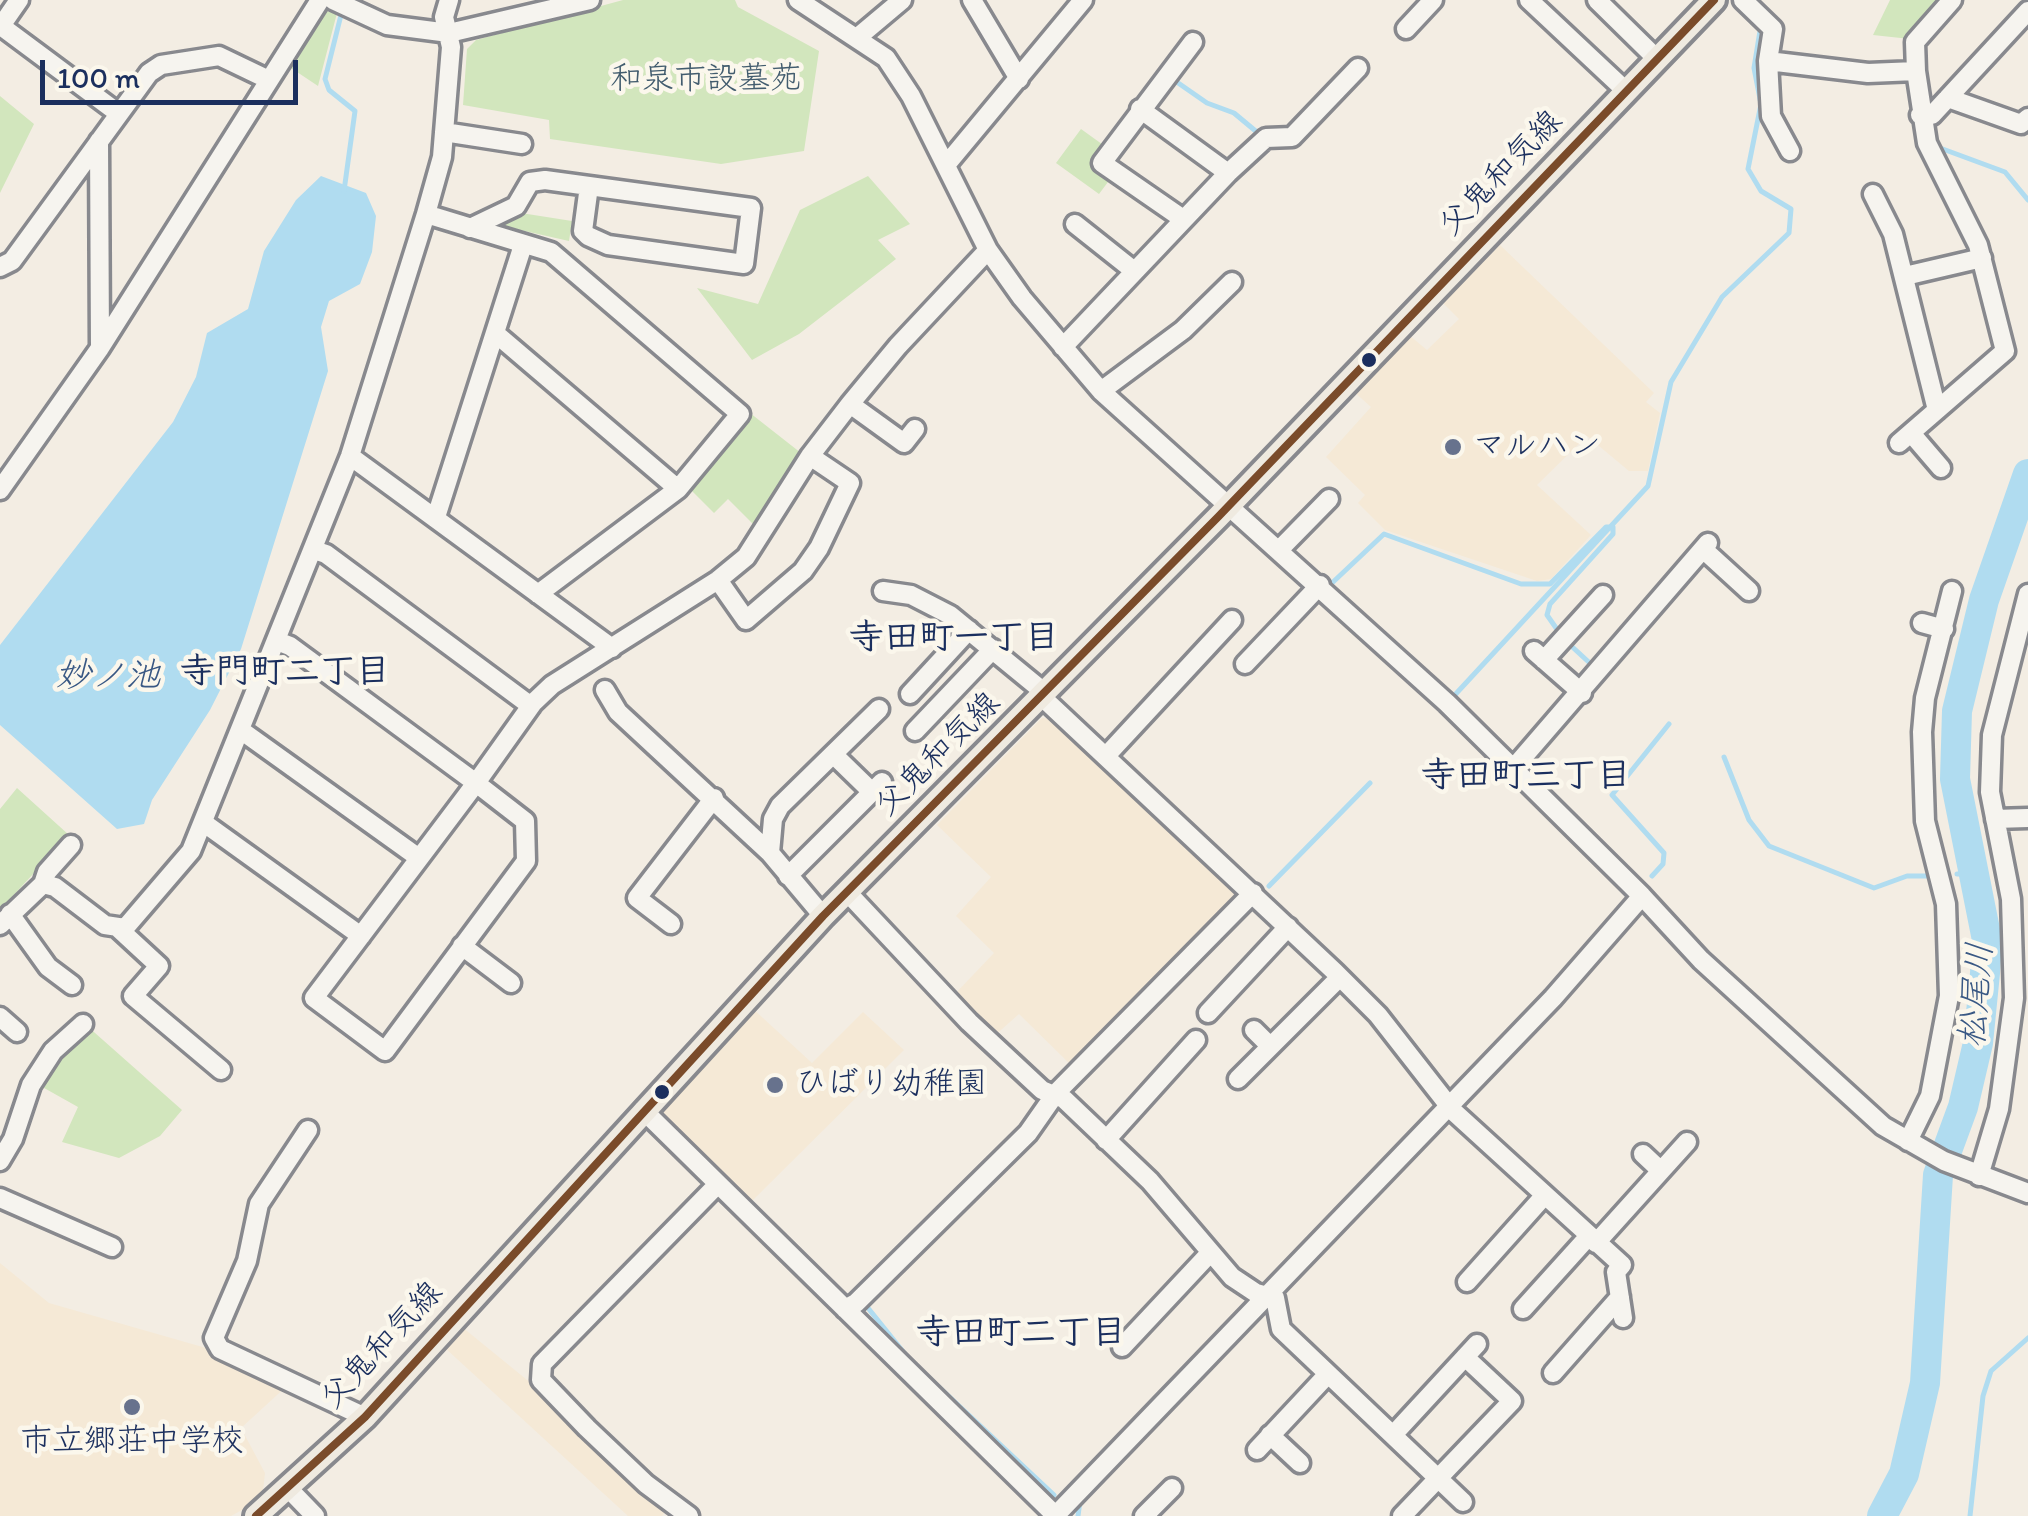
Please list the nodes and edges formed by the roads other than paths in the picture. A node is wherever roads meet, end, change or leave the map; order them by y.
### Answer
1 (19, 0) edge
2 (320, 0) edge
3 (333, 0) edge
4 (449, 0) edge
5 (590, 0) edge
6 (798, 0) edge
7 (902, 0) edge
8 (972, 0) edge
9 (1083, 0) edge
10 (1529, 0) edge
11 (1597, 0) edge
12 (1714, 0) edge
13 (1743, 0) edge
14 (1952, 0) edge
15 (1433, 8) edge
16 (2028, 11) edge
17 (1406, 29) dead end
18 (449, 33) junction
19 (858, 37) junction
20 (1193, 42) dead end
21 (1657, 58) junction
22 (1768, 61) junction
23 (1358, 68) dead end
24 (1916, 71) junction
25 (1019, 79) junction
26 (269, 80) junction
27 (1626, 91) junction
28 (1948, 98) junction
29 (1140, 109) junction
30 (118, 113) junction
31 (1920, 115) junction
32 (2028, 118) edge
33 (444, 132) junction
34 (99, 142) junction
35 (522, 144) dead end
36 (1790, 151) dead end
37 (946, 165) junction
38 (1228, 172) junction
39 (590, 186) junction
40 (1873, 194) dead end
41 (426, 214) junction
42 (1183, 218) junction
43 (1075, 224) dead end
44 (470, 228) junction
45 (522, 245) junction
46 (988, 250) junction
47 (1982, 258) junction
48 (0, 268) edge
49 (1133, 270) junction
50 (1905, 276) junction
51 (1232, 282) dead end
52 (494, 333) junction
53 (1063, 347) junction
54 (100, 348) junction
55 (1101, 391) junction
56 (850, 404) junction
57 (1938, 410) junction
58 (915, 429) dead end
59 (350, 456) junction
60 (810, 456) junction
61 (1941, 468) dead end
62 (678, 489) junction
63 (0, 490) edge
64 (1329, 499) dead end
65 (1228, 504) junction
66 (436, 517) junction
67 (314, 550) junction
68 (1280, 550) junction
69 (718, 580) junction
70 (1320, 585) junction
71 (883, 591) dead end
72 (1749, 591) dead end
73 (1952, 591) dead end
74 (538, 594) junction
75 (2028, 594) edge
76 (1592, 599) dead end
77 (1232, 620) dead end
78 (1922, 623) dead end
79 (1944, 629) junction
80 (969, 630) junction
81 (278, 641) junction
82 (612, 648) junction
83 (992, 649) junction
84 (1245, 664) dead end
85 (605, 690) dead end
86 (1582, 692) junction
87 (910, 694) dead end
88 (1042, 697) junction
89 (531, 706) junction
90 (879, 710) dead end
91 (916, 730) dead end
92 (242, 731) junction
93 (833, 754) junction
94 (1106, 756) junction
95 (1512, 770) junction
96 (476, 783) junction
97 (714, 798) junction
98 (2028, 818) edge
99 (1996, 819) junction
100 (204, 823) junction
101 (71, 845) dead end
102 (770, 853) junction
103 (419, 858) junction
104 (788, 876) junction
105 (43, 884) junction
106 (1253, 892) junction
107 (848, 893) junction
108 (1642, 896) junction
109 (2020, 913) edge
110 (823, 916) junction
111 (5, 920) edge
112 (670, 924) dead end
113 (1288, 927) junction
114 (119, 929) junction
115 (362, 936) junction
116 (462, 946) junction
117 (1340, 978) junction
118 (1237, 981) junction
119 (511, 983) dead end
120 (72, 985) dead end
121 (1252, 997) dead end
122 (1208, 1013) dead end
123 (0, 1017) edge
124 (83, 1024) dead end
125 (1254, 1030) dead end
126 (17, 1032) dead end
127 (216, 1039) dead end
128 (1196, 1040) dead end
129 (1270, 1046) junction
130 (202, 1054) junction
131 (221, 1070) dead end
132 (1238, 1079) dead end
133 (1060, 1096) junction
134 (1450, 1105) junction
135 (643, 1110) junction
136 (308, 1130) dead end
137 (1106, 1140) junction
138 (1687, 1142) dead end
139 (1910, 1143) junction
140 (1643, 1154) dead end
141 (0, 1161) edge
142 (1660, 1170) junction
143 (1976, 1175) junction
144 (718, 1184) junction
145 (2028, 1193) edge
146 (1544, 1196) junction
147 (0, 1198) edge
148 (1592, 1240) junction
149 (112, 1248) dead end
150 (1210, 1252) junction
151 (1468, 1282) dead end
152 (1265, 1296) junction
153 (1620, 1297) junction
154 (845, 1309) junction
155 (1523, 1309) dead end
156 (1623, 1318) dead end
157 (1122, 1347) dead end
158 (1553, 1373) dead end
159 (1328, 1374) junction
160 (365, 1416) junction
161 (1270, 1436) junction
162 (1393, 1436) junction
163 (1256, 1450) dead end
164 (1300, 1463) dead end
165 (1438, 1479) junction
166 (288, 1488) junction
167 (1172, 1488) dead end
168 (1463, 1502) dead end
169 (1401, 1510) edge
170 (678, 1512) edge
171 (256, 1516) edge
172 (315, 1516) edge
173 (1056, 1516) edge
174 (1144, 1516) edge

1 - 30 street
2 - 26 street
3 - 18 street
4 - 18 street
5 - 18 street
6 - 19 street
7 - 19 street
8 - 25 street
9 - 25 street
10 - 27 street
11 - 21 street
12 - 21 main road, 父鬼和気線
13 - 22 street
14 - 24 street
15 - 17 street
16 - 28 street
18 - 33 street
19 - 37 street
20 - 29 street
21 - 27 main road, 父鬼和気線
22 - 24 street
22 - 36 street
23 - 38 street
24 - 31 street
25 - 37 street
26 - 30 street
26 - 54 street
27 - 65 main road, 父鬼和気線
28 - 31 street
28 - 32 street
29 - 38 street
29 - 42 street
30 - 34 street
31 - 47 street
33 - 35 street
33 - 41 street
34 - 48 street
34 - 54 street
37 - 46 street
38 - 42 street
39 - 39 street
39 - 44 street
40 - 50 street
41 - 44 street
41 - 59 street
42 - 49 street
43 - 49 street
44 - 45 street
45 - 52 street
45 - 62 street
46 - 53 street
46 - 56 street
47 - 50 street
47 - 57 street
49 - 53 street
50 - 57 street
51 - 55 street
52 - 62 street
52 - 66 street
53 - 55 street
54 - 63 street
55 - 65 street
56 - 58 street
56 - 60 street
57 - 61 street
59 - 66 street
59 - 67 street
60 - 69 street
60 - 69 street
62 - 74 street
64 - 68 street
65 - 68 street
65 - 88 main road, 父鬼和気線
66 - 74 street
67 - 81 street
67 - 89 street
68 - 70 street
69 - 82 street
70 - 84 street
70 - 95 street
71 - 80 street
72 - 86 street
73 - 79 street
74 - 82 street
75 - 99 street
76 - 86 street
77 - 94 street
78 - 79 street
79 - 139 street
80 - 83 street
80 - 87 street
81 - 92 street
81 - 96 street
82 - 89 street
83 - 88 street
83 - 91 street
85 - 97 street
86 - 95 street
88 - 94 street
88 - 107 main road, 父鬼和気線
89 - 96 street
90 - 93 street
92 - 100 street
92 - 103 street
93 - 102 street
93 - 104 street
94 - 106 street
95 - 108 street
96 - 103 street
96 - 116 street
97 - 102 street
97 - 112 street
98 - 99 street
99 - 109 street
100 - 114 street
100 - 115 street
101 - 105 street
102 - 104 street
103 - 115 street
104 - 110 street
105 - 111 street
105 - 114 street
106 - 113 street
106 - 133 street
107 - 110 main road, 父鬼和気線
107 - 133 street
108 - 134 street
108 - 139 street
109 - 143 street
110 - 135 main road, 父鬼和気線
111 - 120 street
113 - 117 street
113 - 118 street
114 - 130 street
115 - 116 street
116 - 119 street
117 - 129 street
117 - 134 street
118 - 121 street
118 - 122 street
123 - 126 street
124 - 141 street
125 - 129 street
127 - 130 street
128 - 137 street
129 - 132 street
130 - 131 street
133 - 137 street
133 - 154 street
134 - 146 street
134 - 152 street
135 - 144 street
135 - 160 main road, 父鬼和気線
136 - 160 street
137 - 150 street
138 - 142 street
139 - 143 street
140 - 142 street
142 - 148 street
143 - 145 street
144 - 154 street
144 - 170 street
146 - 148 street
146 - 151 street
147 - 149 street
148 - 153 street
148 - 155 street
150 - 152 street
150 - 157 street
152 - 159 street
152 - 173 street
153 - 156 street
153 - 158 street
154 - 173 street
159 - 161 street
159 - 162 street
160 - 166 main road, 父鬼和気線
161 - 163 street
161 - 164 street
162 - 165 street
162 - 165 street
165 - 168 street
165 - 169 street
166 - 171 main road, 父鬼和気線
166 - 172 street
167 - 174 street

